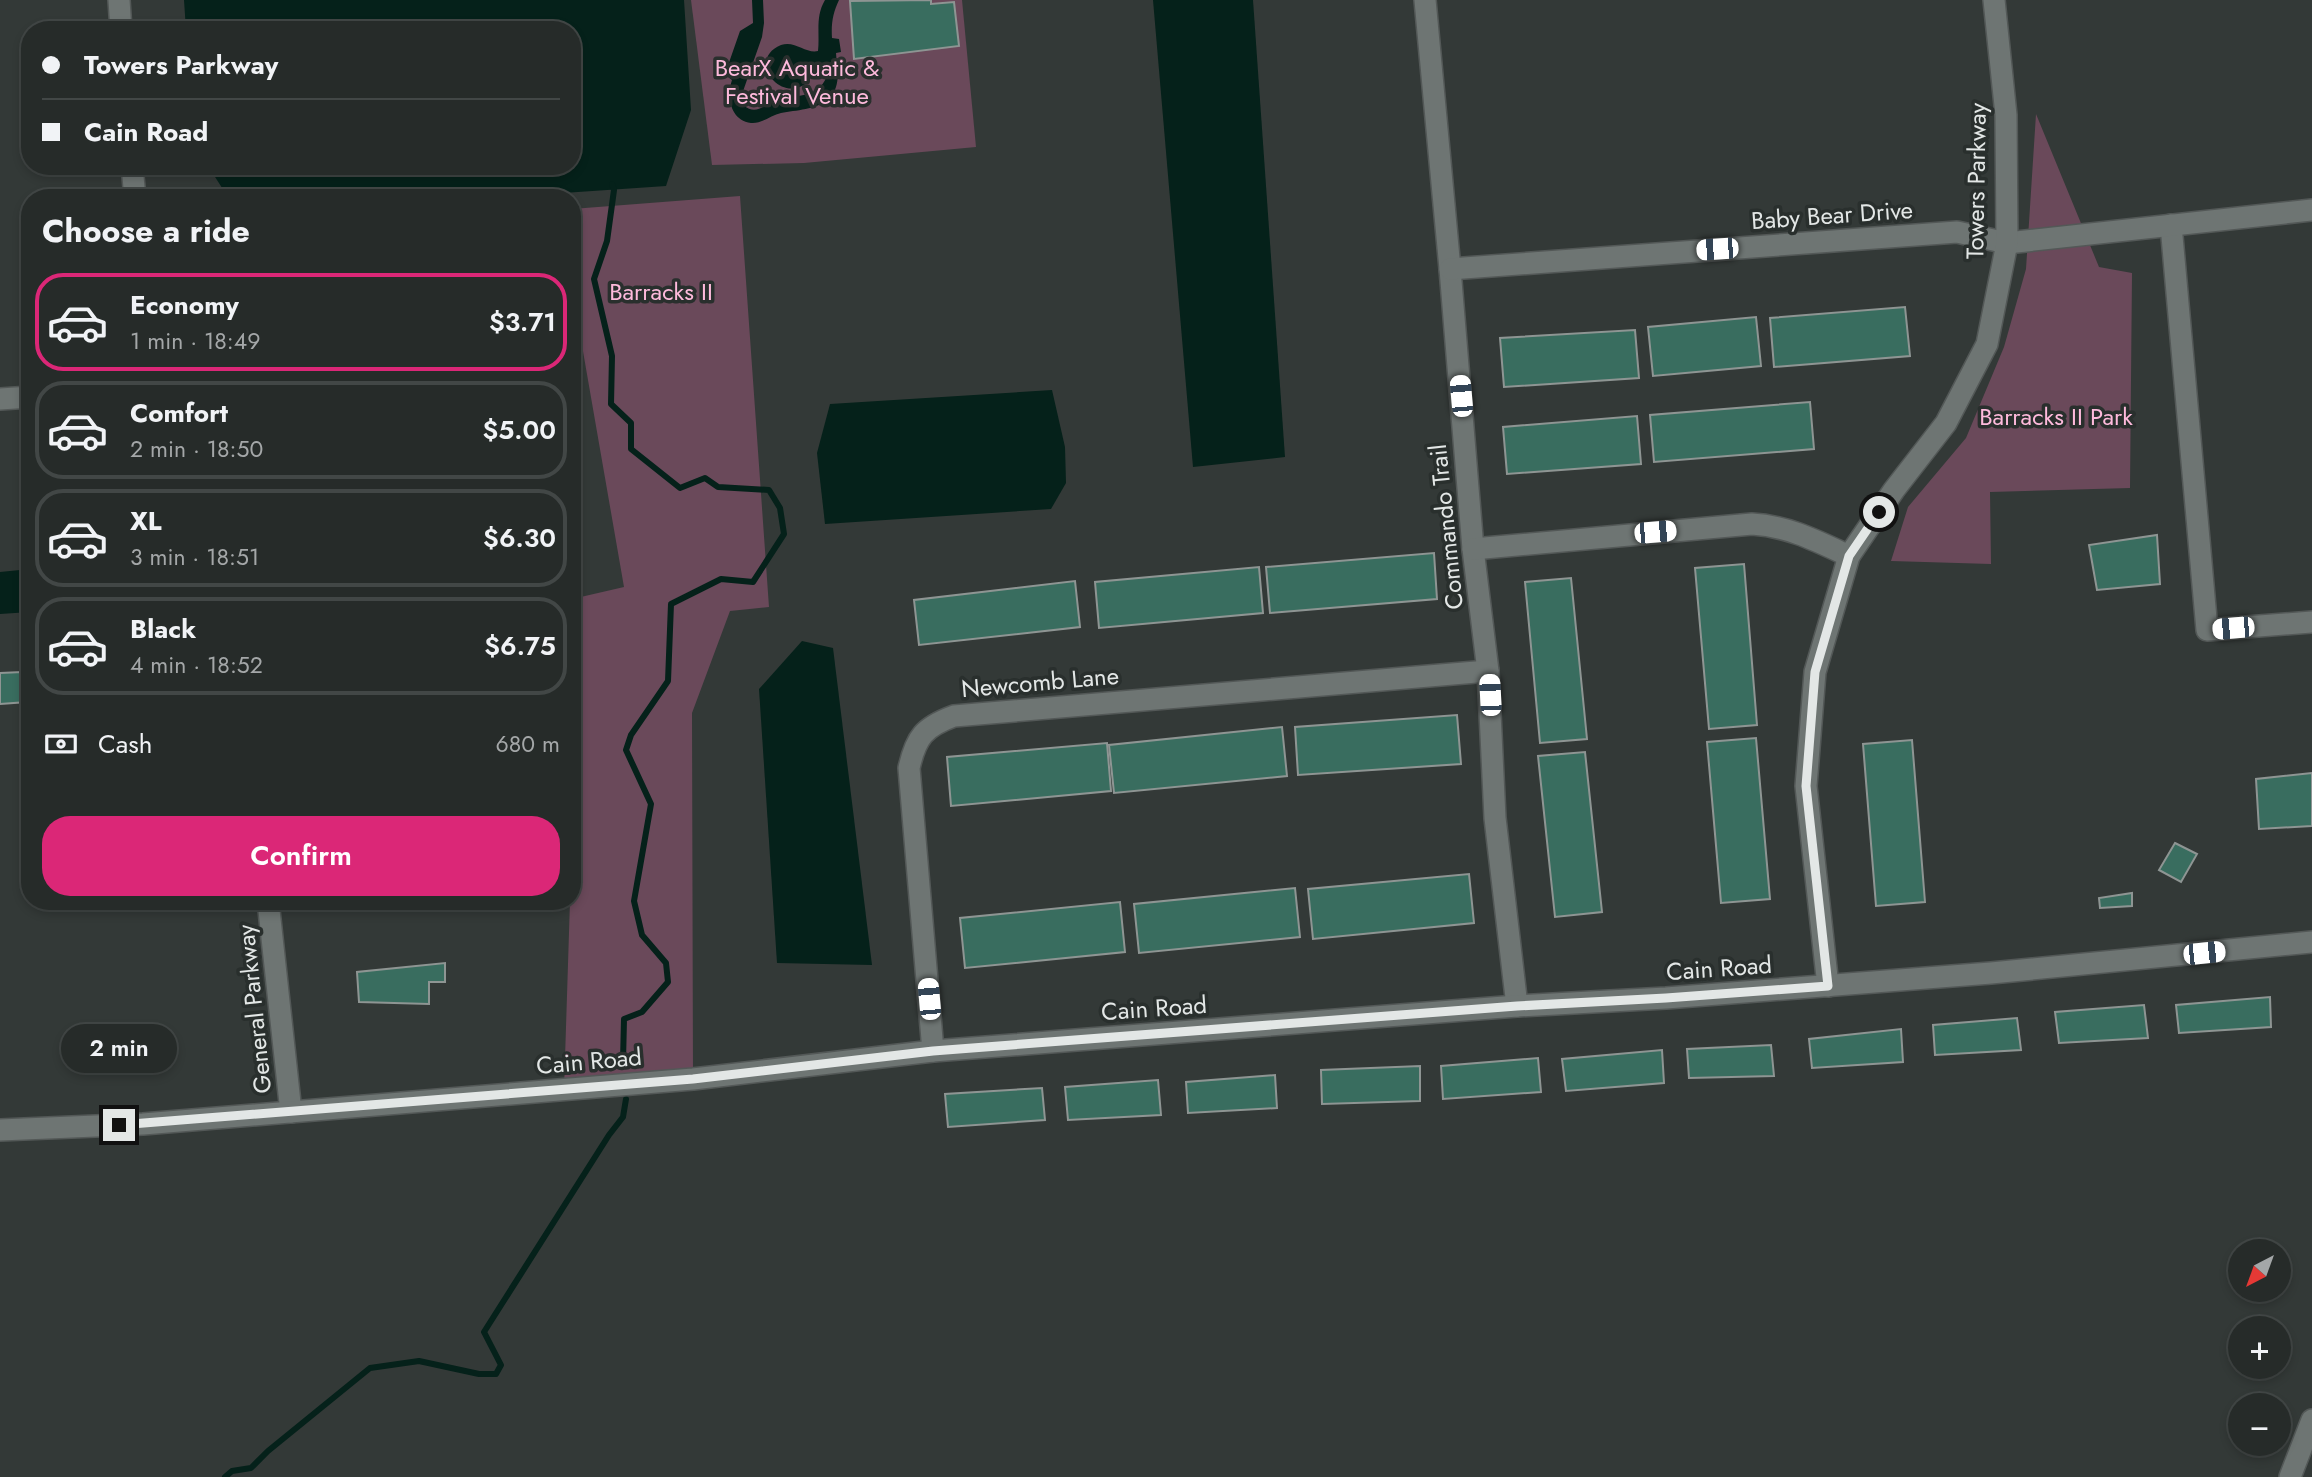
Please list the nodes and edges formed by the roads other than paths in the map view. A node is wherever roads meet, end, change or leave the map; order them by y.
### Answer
1 (119, 0) edge
2 (1425, 0) edge
3 (1994, 0) edge
4 (120, 21) edge
5 (2312, 210) edge
6 (2171, 225) junction
7 (2007, 243) junction
8 (1450, 269) junction
9 (21, 398) edge
10 (0, 399) edge
11 (1473, 549) junction
12 (1849, 556) junction
13 (2312, 622) edge
14 (1488, 671) junction
15 (269, 910) edge
16 (2312, 942) edge
17 (1828, 986) junction
18 (1517, 1006) junction
19 (933, 1051) junction
20 (291, 1112) junction
21 (0, 1130) edge
22 (2312, 1420) edge
23 (2290, 1477) edge

1 - 4 street
2 - 8 street, Commando Trail
3 - 7 street, Towers Parkway
5 - 6 street, Baby Bear Drive
6 - 7 street, Baby Bear Drive
6 - 13 street
7 - 8 street, Baby Bear Drive
7 - 12 street, Towers Parkway
8 - 11 street, Commando Trail
9 - 10 street
11 - 12 street
11 - 14 street, Commando Trail
12 - 17 street, Towers Parkway
14 - 18 street, Commando Trail
14 - 19 street, Newcomb Lane
15 - 20 street, General Parkway
16 - 17 street, Cain Road
17 - 18 street, Cain Road
18 - 19 street, Cain Road
19 - 20 street, Cain Road
20 - 21 street, Cain Road
22 - 23 street

